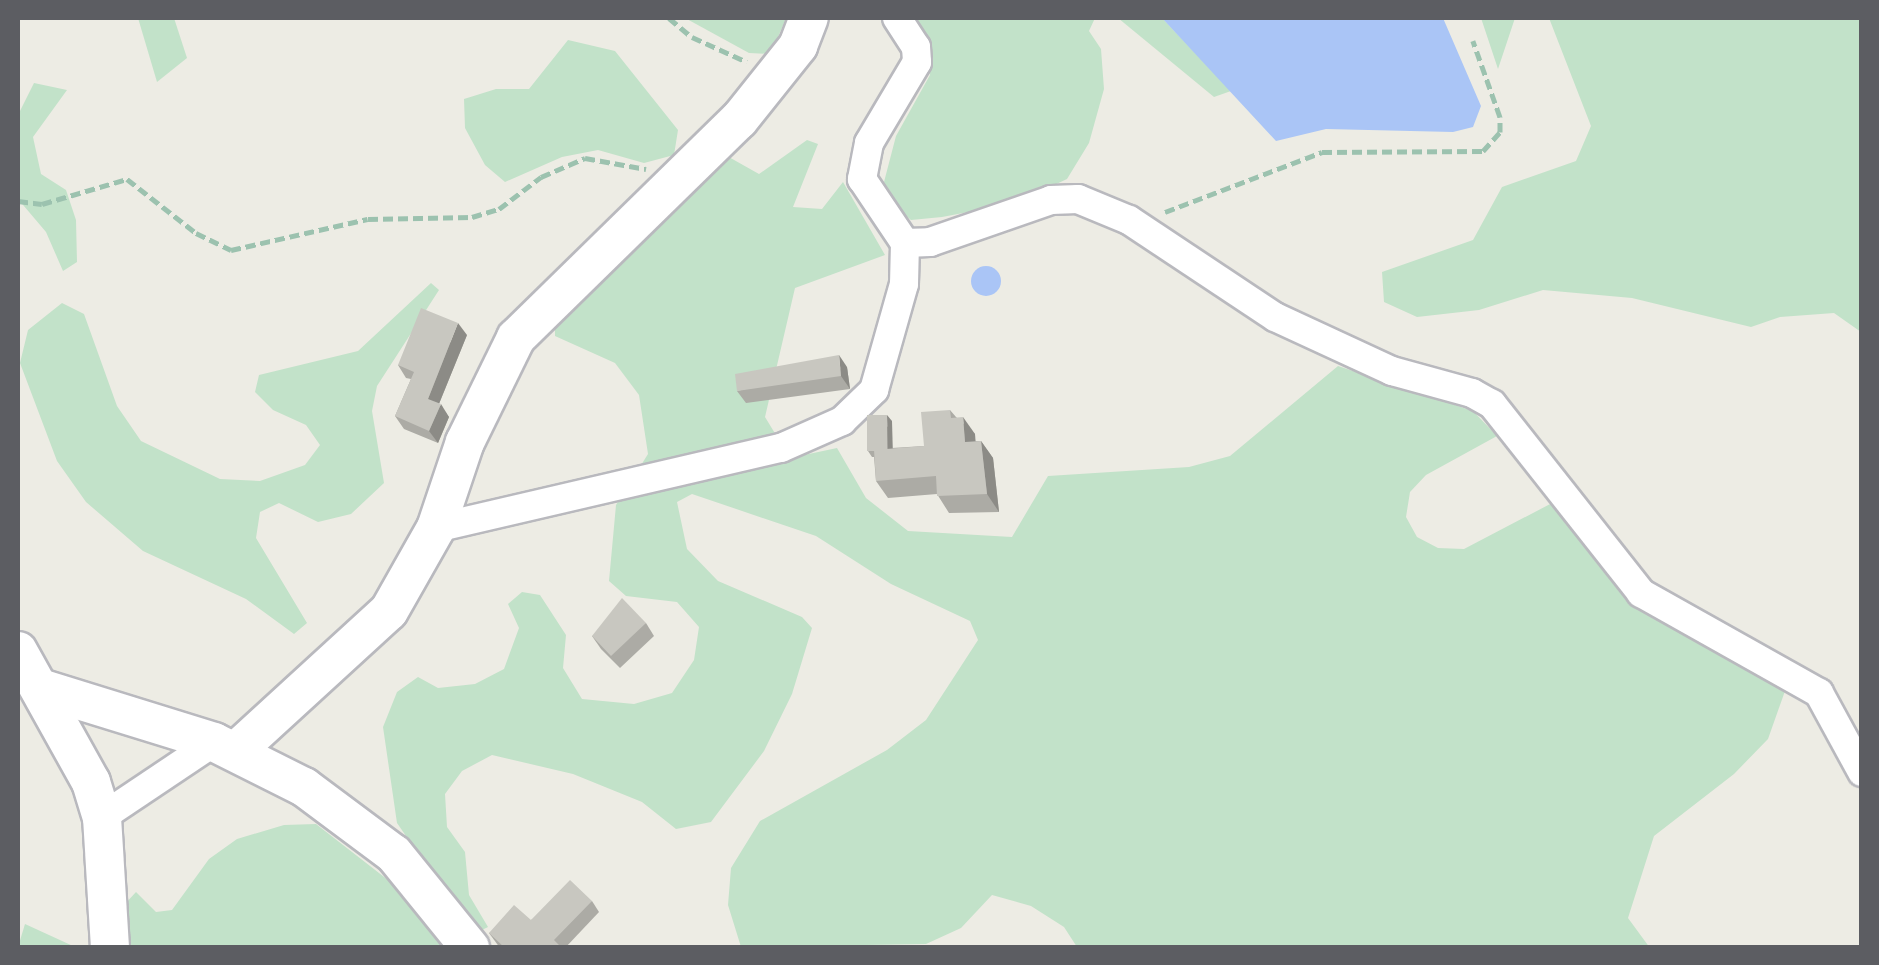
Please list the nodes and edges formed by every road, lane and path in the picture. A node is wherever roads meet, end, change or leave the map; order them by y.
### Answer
1 (669, 18) edge
2 (812, 18) edge
3 (897, 18) edge
4 (1472, 41) dead end
5 (778, 75) junction
6 (692, 166) junction
7 (18, 202) edge
8 (1129, 220) junction
9 (905, 244) junction
10 (436, 528) junction
11 (18, 654) edge
12 (43, 689) junction
13 (225, 747) junction
14 (1862, 772) edge
15 (102, 817) junction
16 (110, 948) edge
17 (470, 948) edge

1 - 5 path
2 - 5 street
3 - 9 street
4 - 8 path
5 - 6 street
6 - 7 path
6 - 10 street
8 - 9 street
8 - 14 street
9 - 10 street
10 - 13 street
11 - 12 street
12 - 13 street
12 - 15 street
13 - 15 street
13 - 17 street
15 - 16 street

